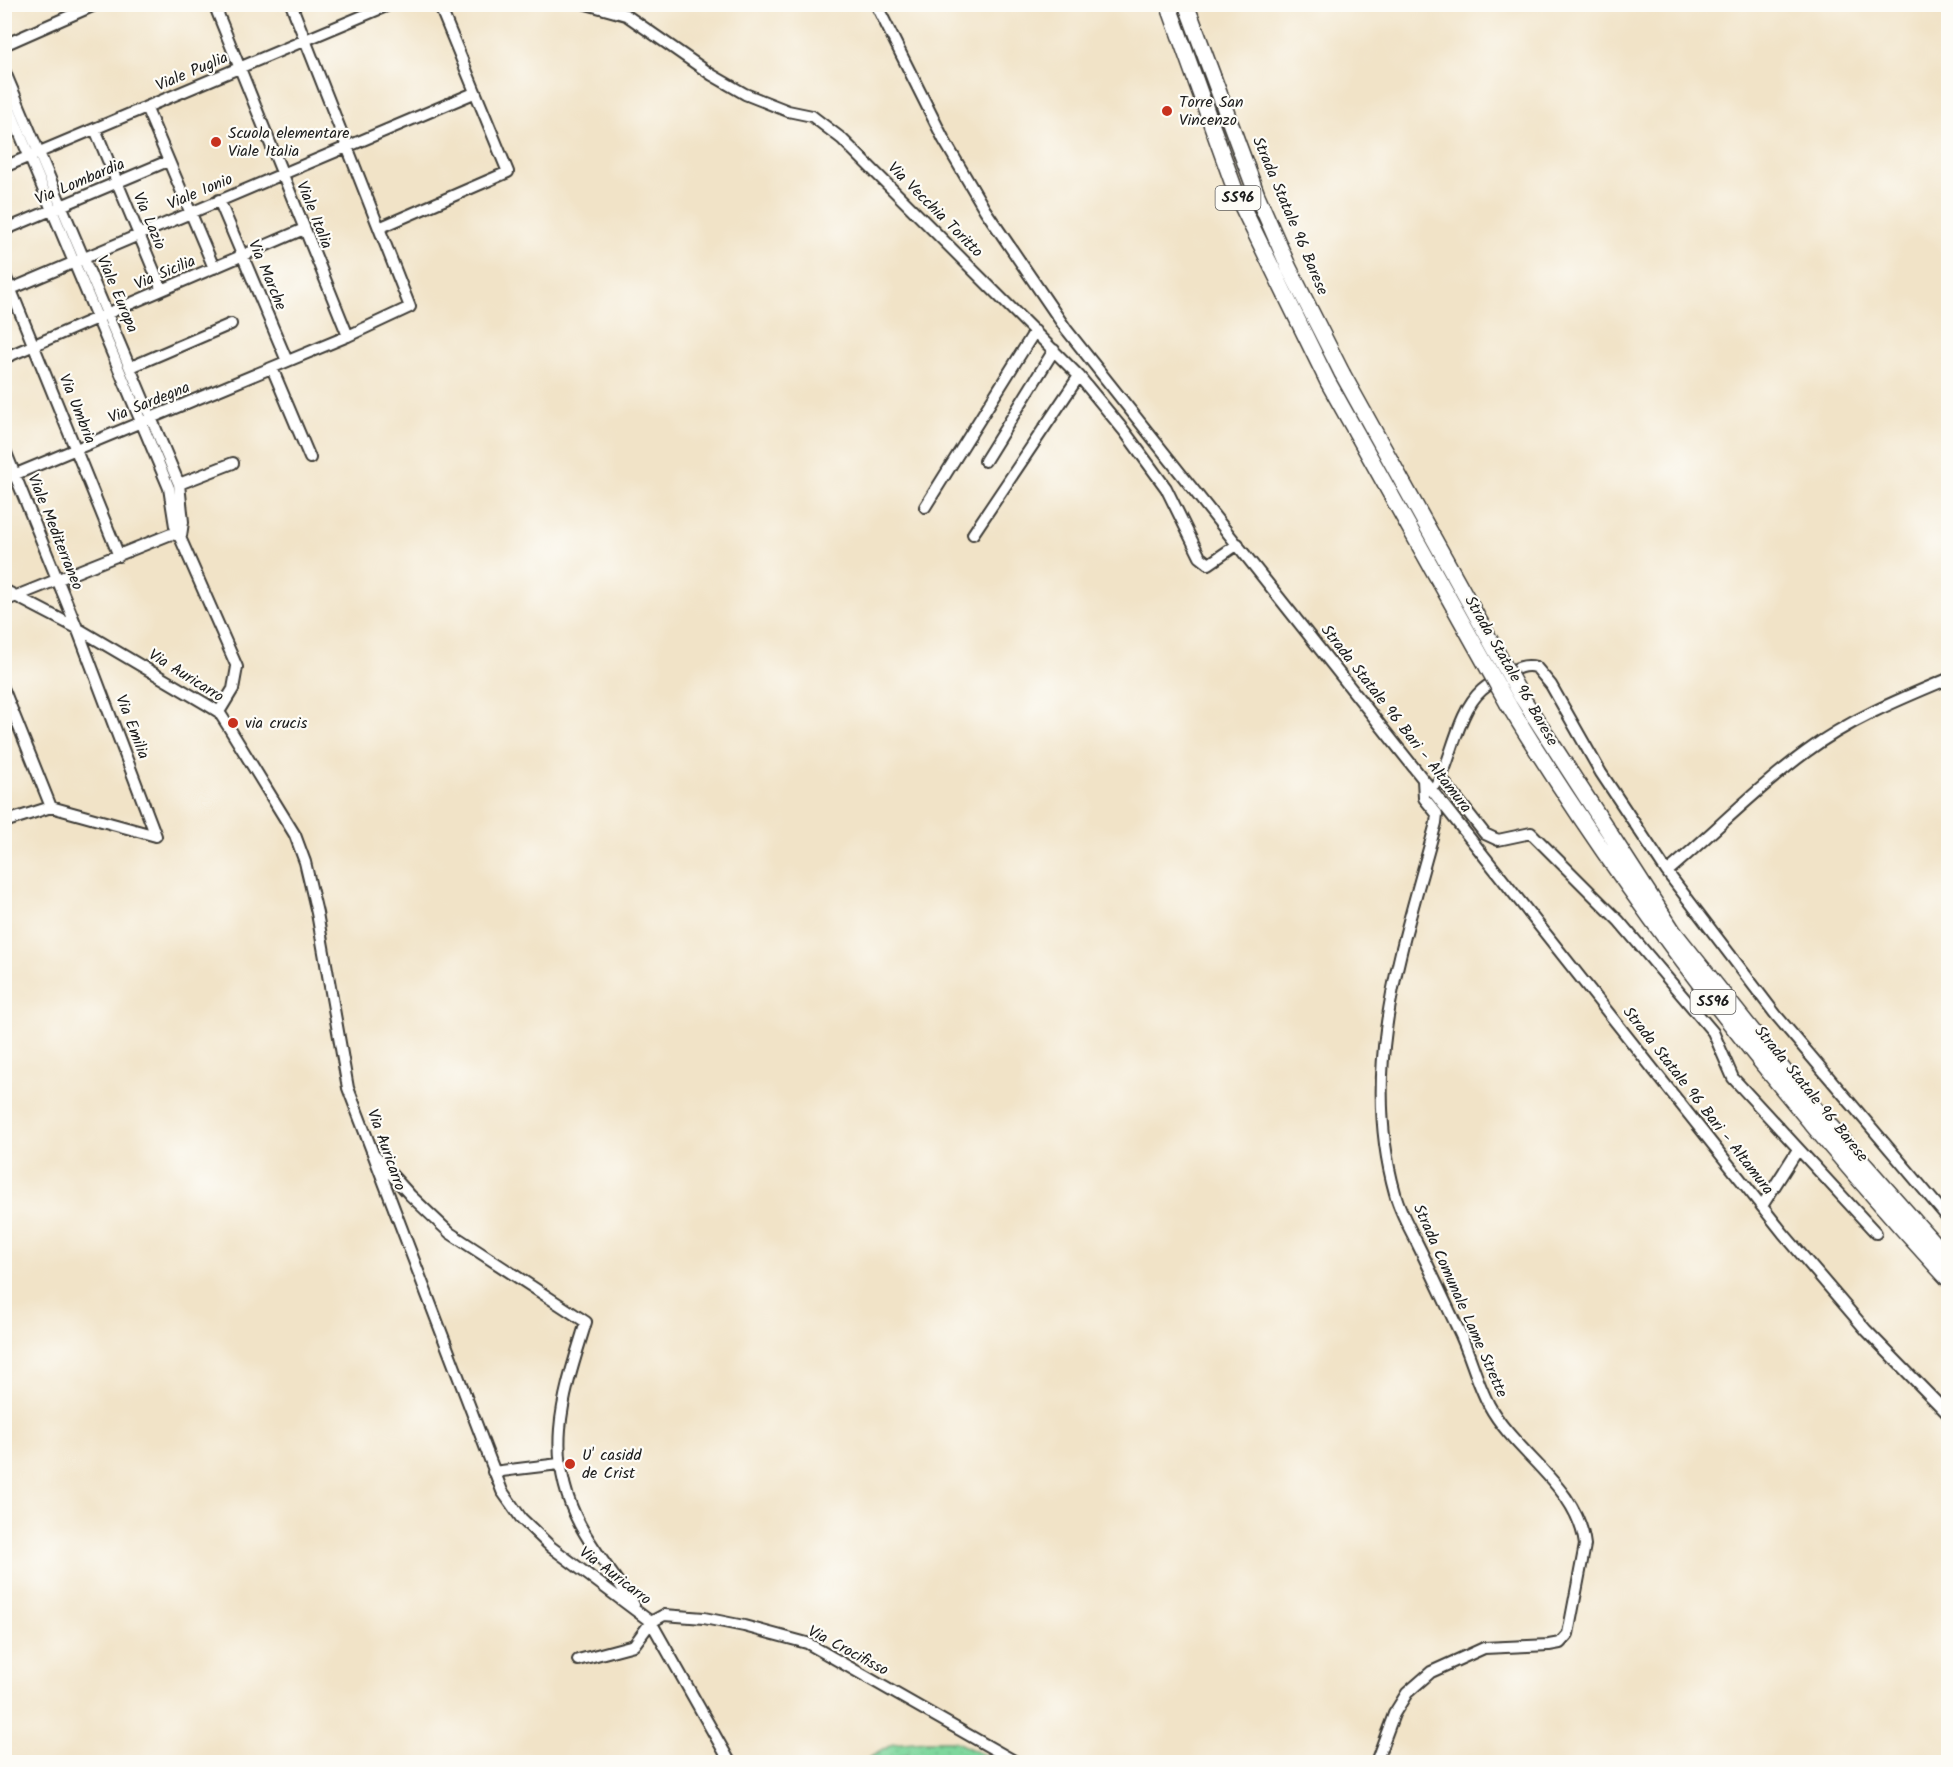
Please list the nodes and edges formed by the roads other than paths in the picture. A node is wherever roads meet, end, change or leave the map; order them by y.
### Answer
1 (97, 4) edge
2 (214, 4) edge
3 (291, 4) edge
4 (391, 4) edge
5 (439, 4) edge
6 (586, 4) edge
7 (876, 4) edge
8 (1168, 4) edge
9 (1186, 4) edge
10 (305, 41) junction
11 (4, 45) edge
12 (239, 68) junction
13 (4, 70) edge
14 (474, 93) junction
15 (4, 96) edge
16 (146, 107) junction
17 (95, 129) junction
18 (347, 145) junction
19 (35, 155) junction
20 (168, 161) junction
21 (4, 167) edge
22 (281, 174) junction
23 (117, 183) junction
24 (219, 200) junction
25 (58, 208) junction
26 (190, 213) junction
27 (379, 228) junction
28 (304, 229) junction
29 (4, 230) edge
30 (139, 234) junction
31 (243, 256) junction
32 (85, 257) junction
33 (74, 262) junction
34 (214, 268) junction
35 (4, 273) edge
36 (162, 290) junction
37 (8, 291) edge
38 (109, 314) junction
39 (96, 319) junction
40 (231, 324) dead end
41 (1035, 331) junction
42 (348, 336) junction
43 (35, 345) junction
44 (1054, 350) junction
45 (4, 358) edge
46 (287, 361) junction
47 (131, 367) junction
48 (272, 368) junction
49 (1079, 376) junction
50 (153, 419) junction
51 (141, 423) junction
52 (4, 448) edge
53 (77, 449) junction
54 (309, 458) dead end
55 (985, 461) dead end
56 (233, 463) dead end
57 (10, 477) edge
58 (179, 484) junction
59 (925, 507) dead end
60 (973, 534) dead end
61 (182, 536) junction
62 (1238, 544) junction
63 (119, 556) junction
64 (58, 580) junction
65 (4, 590) edge
66 (18, 595) junction
67 (4, 601) edge
68 (77, 628) junction
69 (1948, 679) edge
70 (4, 690) edge
71 (1514, 700) junction
72 (219, 712) junction
73 (1441, 778) junction
74 (1427, 783) junction
75 (51, 807) junction
76 (4, 822) edge
77 (1667, 872) junction
78 (370, 1151) junction
79 (1797, 1151) junction
80 (1762, 1206) junction
81 (1948, 1218) edge
82 (1876, 1233) dead end
83 (1948, 1259) edge
84 (1948, 1279) edge
85 (1948, 1414) edge
86 (560, 1464) junction
87 (493, 1472) junction
88 (640, 1612) junction
89 (651, 1622) junction
90 (578, 1660) dead end
91 (730, 1762) edge
92 (1016, 1762) edge
93 (1376, 1762) edge

1 - 11 street
2 - 12 street, Viale Italia
3 - 10 street
4 - 10 street, Viale Puglia
5 - 14 street
6 - 41 street, Via Vecchia Toritto
7 - 62 street, Strada Statale 96 Bari - Altamura
8 - 71 highway, Strada Statale 96 Barese / SS96, bridge
9 - 71 highway, Strada Statale 96 Barese / SS96, bridge
10 - 12 street, Viale Puglia
10 - 18 street
12 - 16 street, Viale Puglia
12 - 22 street, Viale Italia
13 - 19 street, Viale Europa
14 - 18 street, Viale Ionio
14 - 27 street
15 - 19 street, Viale Europa
16 - 17 street, Viale Puglia
16 - 20 street
17 - 19 street, Viale Puglia
17 - 23 street, Via Lazio
18 - 22 street, Viale Ionio
18 - 27 street
19 - 21 street, Viale Puglia
19 - 25 street, Viale Europa
20 - 23 street, Via Lombardia
20 - 26 street
22 - 24 street, Viale Ionio
22 - 28 street, Viale Italia
23 - 25 street, Via Lombardia
23 - 30 street, Via Lazio
24 - 26 street, Viale Ionio
24 - 31 street, Via Marche
25 - 29 street, Via Lombardia
25 - 32 street, Viale Europa
25 - 33 street, Viale Europa
26 - 30 street, Viale Ionio
26 - 34 street
27 - 42 street, Via Sardegna
28 - 31 street, Via Sicilia
28 - 42 street, Viale Italia
30 - 32 street, Viale Ionio
30 - 36 street, Via Lazio
31 - 34 street, Via Sicilia
31 - 46 street, Via Marche
32 - 33 street, Viale Ionio
32 - 38 street, Viale Europa
33 - 37 street, Viale Ionio
33 - 39 street, Viale Europa
34 - 36 street, Via Sicilia
35 - 37 street, Via Umbria
36 - 38 street, Via Sicilia
37 - 43 street, Via Umbria
38 - 39 street, Via Sicilia
38 - 47 street, Viale Europa
39 - 43 street, Via Sicilia
39 - 51 street, Viale Europa
40 - 47 street
41 - 44 street, Via Vecchia Toritto
41 - 59 street
42 - 46 street, Via Sardegna
43 - 45 street, Via Sicilia
43 - 53 street, Via Umbria
44 - 49 street, Via Vecchia Toritto
44 - 55 street
46 - 48 street, Via Sardegna
47 - 50 street, Viale Europa
48 - 50 street, Via Sardegna
48 - 54 street
49 - 60 street
49 - 62 street, Via Vecchia Toritto
50 - 51 street, Via Sardegna
50 - 58 street, Viale Europa
51 - 53 street, Via Sardegna
51 - 61 street, Viale Europa
52 - 57 street, Viale Mediterraneo
53 - 57 street, Via Sardegna
53 - 63 street, Via Umbria
56 - 58 street
57 - 64 street, Viale Mediterraneo
58 - 61 street, Viale Europa
61 - 63 street
61 - 72 street, Viale Europa
62 - 74 street, Strada Statale 96 Bari - Altamura
63 - 64 street
64 - 66 street
64 - 68 street, Viale Mediterraneo
65 - 66 street, Via Auricarro
66 - 67 street
66 - 68 street, Via Auricarro
68 - 72 street, Via Auricarro
68 - 75 street, Via Emilia
69 - 77 street
70 - 75 street
71 - 83 highway, Strada Statale 96 Barese / SS96
71 - 84 highway, Strada Statale 96 Barese / SS96
72 - 78 street, Via Auricarro
73 - 74 street
73 - 77 street
73 - 79 street
74 - 80 street, Strada Statale 96 Bari - Altamura
74 - 93 street, Strada Comunale Lame Strette
75 - 76 street
77 - 81 street
78 - 86 street
78 - 87 street, Via Auricarro
79 - 80 street
79 - 82 street
80 - 85 street, Strada Statale 96 Bari - Altamura
86 - 87 street
86 - 88 street
87 - 88 street, Via Auricarro
88 - 89 street, Via Auricarro
89 - 90 street
89 - 91 street, Via Auricarro
89 - 92 street, Via Crocifisso

